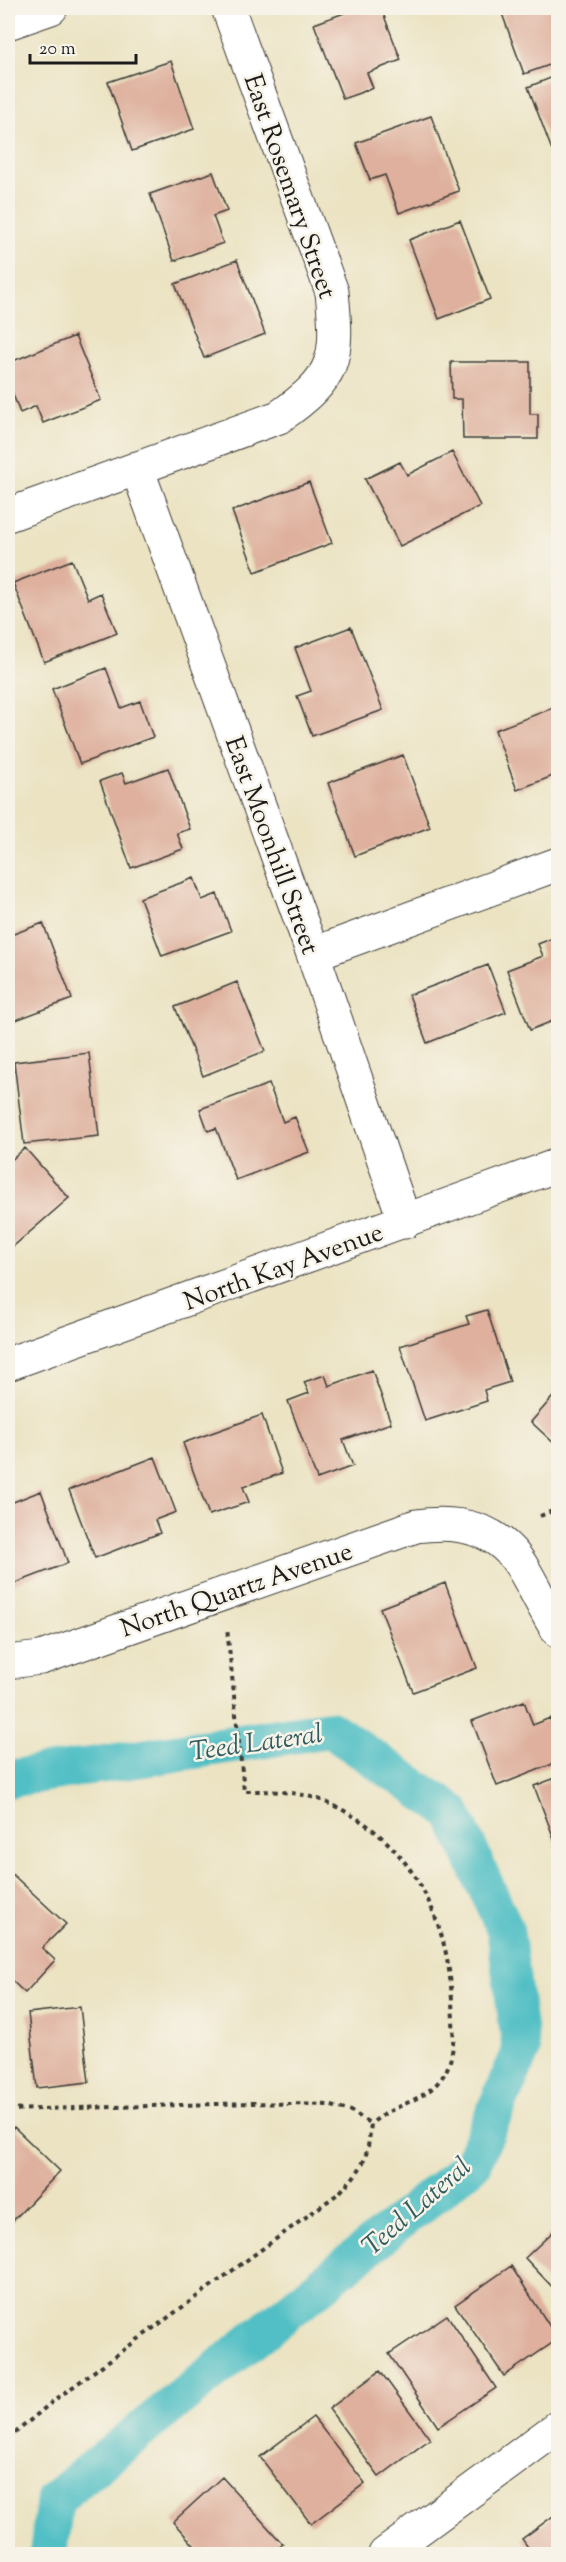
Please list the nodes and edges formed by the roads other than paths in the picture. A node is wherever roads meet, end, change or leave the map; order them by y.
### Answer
1 (51, 8) edge
2 (228, 8) edge
3 (8, 23) edge
4 (136, 468) junction
5 (8, 515) edge
6 (558, 864) edge
7 (313, 954) junction
8 (558, 1165) edge
9 (405, 1222) junction
10 (8, 1364) edge
11 (558, 1631) edge
12 (8, 1662) edge
13 (558, 2427) edge
14 (385, 2554) edge

1 - 3 street
2 - 4 street, East Rosemary Street
4 - 5 street
4 - 7 street, East Moonhill Street
6 - 7 street
7 - 9 street, East Moonhill Street
8 - 9 street, North Kay Avenue
9 - 10 street, North Kay Avenue
11 - 12 street, North Quartz Avenue
13 - 14 street

